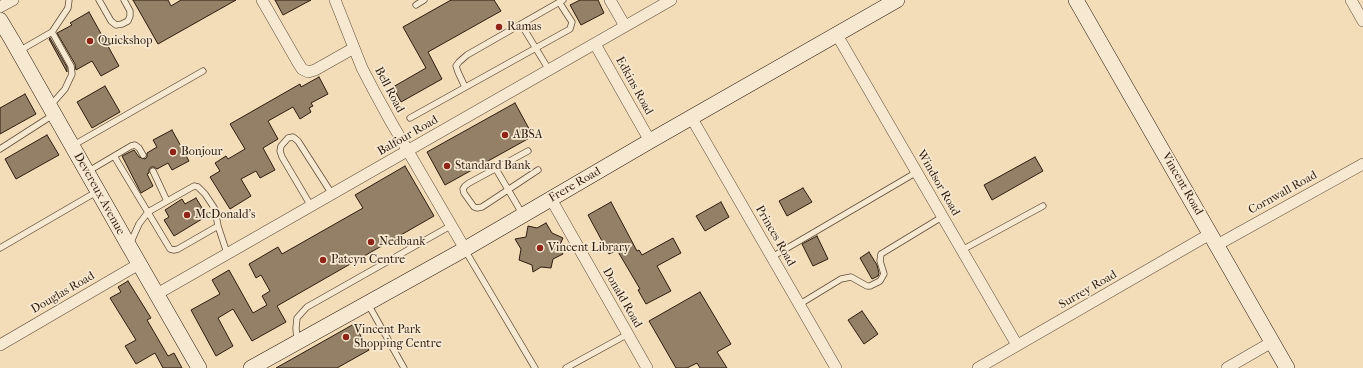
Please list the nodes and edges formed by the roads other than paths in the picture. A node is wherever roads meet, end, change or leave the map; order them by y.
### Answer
1 (13, 0) edge
2 (69, 0) edge
3 (98, 0) edge
4 (124, 0) edge
5 (262, 0) edge
6 (335, 0) edge
7 (424, 0) edge
8 (610, 0) edge
9 (671, 0) edge
10 (897, 0) edge
11 (1076, 0) edge
12 (1351, 0) edge
13 (561, 1) edge
14 (416, 5) dead end
15 (0, 7) edge
16 (0, 20) edge
17 (1363, 21) edge
18 (521, 24) junction
19 (625, 26) junction
20 (52, 32) junction
21 (837, 35) junction
22 (595, 44) junction
23 (354, 48) junction
24 (535, 48) junction
25 (18, 51) junction
26 (549, 70) junction
27 (203, 71) dead end
28 (465, 87) junction
29 (51, 111) junction
30 (691, 117) junction
31 (410, 118) dead end
32 (650, 141) junction
33 (72, 146) junction
34 (0, 149) edge
35 (408, 151) junction
36 (528, 151) dead end
37 (144, 155) dead end
38 (114, 156) junction
39 (1363, 164) edge
40 (496, 169) junction
41 (538, 170) dead end
42 (153, 171) dead end
43 (87, 172) junction
44 (917, 172) junction
45 (508, 190) junction
46 (98, 191) junction
47 (332, 194) junction
48 (551, 199) junction
49 (167, 201) junction
50 (311, 206) junction
51 (1043, 206) dead end
52 (148, 212) junction
53 (523, 215) junction
54 (942, 216) junction
55 (218, 226) junction
56 (452, 226) junction
57 (1214, 240) junction
58 (128, 246) junction
59 (0, 248) edge
60 (465, 249) junction
61 (962, 250) junction
62 (227, 253) junction
63 (772, 257) junction
64 (138, 264) junction
65 (157, 294) junction
66 (368, 304) junction
67 (800, 304) junction
68 (628, 334) junction
69 (297, 342) junction
70 (1272, 342) junction
71 (0, 345) edge
72 (1017, 345) junction
73 (200, 368) edge
74 (251, 368) edge
75 (404, 368) edge
76 (535, 368) edge
77 (566, 368) edge
78 (647, 368) edge
79 (836, 368) edge
80 (978, 368) edge
81 (1228, 368) edge
82 (1287, 368) edge

1 - 15 street
2 - 20 lane
3 - 4 lane
5 - 23 street
6 - 23 street, Bell Road
7 - 14 lane
8 - 19 street
9 - 19 street, Balfour Road
10 - 21 street, Frere Road
11 - 57 street, Vincent Road
12 - 17 street
13 - 18 lane
13 - 24 lane
16 - 25 street, Devereux Avenue
18 - 24 lane
18 - 28 lane
19 - 22 street, Balfour Road
20 - 25 lane
20 - 29 lane
21 - 30 street, Frere Road
21 - 44 street, Windsor Road
22 - 26 street, Balfour Road
22 - 32 street, Edkins Road
23 - 35 street, Bell Road
24 - 26 lane
24 - 28 lane
25 - 29 street, Devereux Avenue
26 - 35 street, Balfour Road
27 - 33 lane
28 - 31 lane
29 - 33 street, Devereux Avenue
29 - 34 lane
30 - 32 street, Frere Road
30 - 63 street, Princes Road
32 - 48 street, Frere Road
33 - 43 street, Devereux Avenue
35 - 47 street, Balfour Road
35 - 56 street, Bell Road
36 - 40 lane
37 - 38 lane
38 - 43 lane
38 - 52 lane
39 - 57 street, Cornwall Road
40 - 45 lane
40 - 45 lane
41 - 45 lane
42 - 49 lane
43 - 46 street, Devereux Avenue
44 - 54 street, Windsor Road
44 - 63 lane
45 - 53 lane
46 - 58 street, Devereux Avenue
46 - 59 lane
47 - 50 street, Balfour Road
47 - 50 lane
48 - 53 street, Frere Road
48 - 68 street, Donald Road
49 - 52 lane
49 - 55 lane
50 - 62 street, Balfour Road
51 - 61 lane
52 - 55 lane
52 - 58 lane
53 - 60 street, Frere Road
54 - 61 street, Windsor Road
54 - 67 lane
55 - 62 lane
56 - 60 street, Bell Road
56 - 69 lane
57 - 70 street, Vincent Road
57 - 72 street, Surrey Road
58 - 64 street, Devereux Avenue
60 - 66 street, Frere Road
60 - 76 lane
61 - 72 street, Windsor Road
62 - 65 street, Balfour Road
63 - 67 street, Princes Road
64 - 65 street, Devereux Avenue
64 - 71 street, Douglas Road
65 - 73 street, Devereux Avenue
66 - 69 street, Frere Road
66 - 75 lane
67 - 79 street, Princes Road
68 - 77 lane
68 - 78 street, Donald Road
69 - 74 street, Frere Road
70 - 81 street
70 - 82 street, Vincent Road
72 - 80 street, Surrey Road

